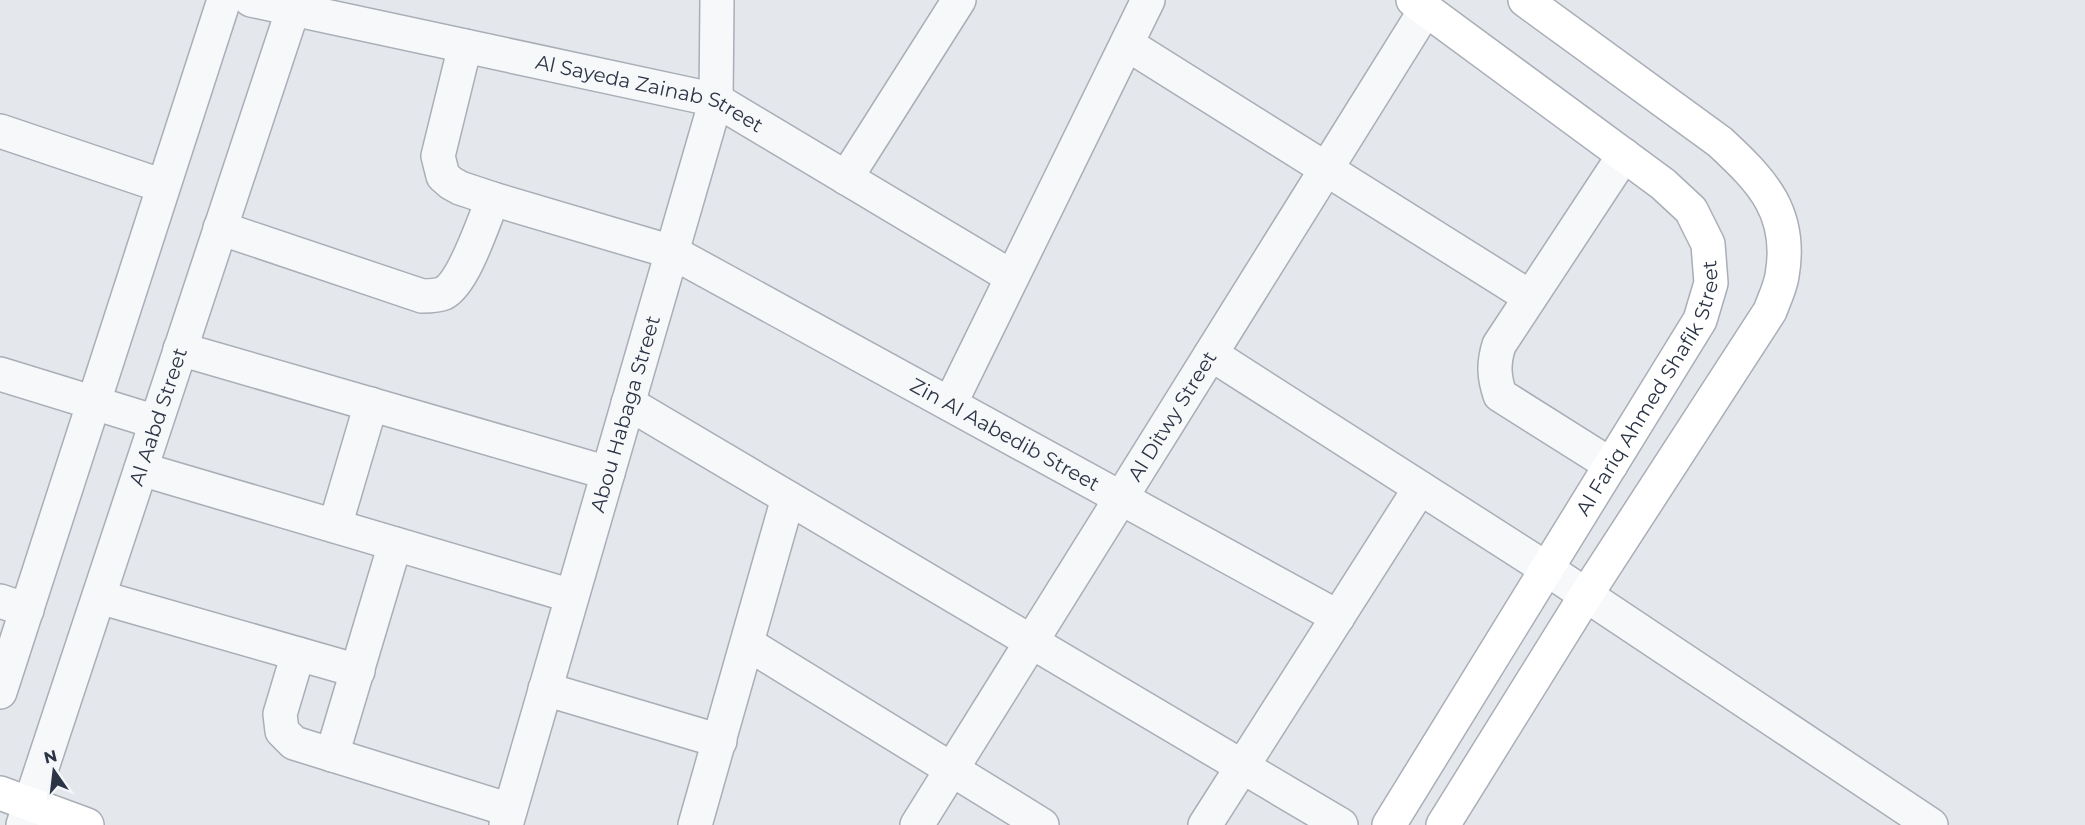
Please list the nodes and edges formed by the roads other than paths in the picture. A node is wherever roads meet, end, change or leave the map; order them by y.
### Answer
1 (224, 0) edge
2 (250, 0) edge
3 (717, 0) edge
4 (959, 0) edge
5 (1148, 0) edge
6 (1525, 0) edge
7 (1419, 4) edge
8 (293, 9) junction
9 (1127, 44) junction
10 (465, 46) junction
11 (716, 100) junction
12 (0, 131) edge
13 (1624, 155) junction
14 (1326, 169) junction
15 (846, 178) junction
16 (163, 186) junction
17 (493, 199) junction
18 (220, 228) junction
19 (672, 252) junction
20 (1012, 277) junction
21 (1530, 297) junction
22 (180, 348) junction
23 (1211, 354) junction
24 (0, 374) edge
25 (93, 403) junction
26 (628, 403) junction
27 (371, 404) junction
28 (950, 404) junction
29 (156, 422) junction
30 (1611, 465) junction
31 (141, 469) junction
32 (608, 473) junction
33 (1420, 488) junction
34 (788, 498) junction
35 (1121, 498) junction
36 (335, 526) junction
37 (395, 544) junction
38 (1547, 569) junction
39 (1586, 595) junction
40 (572, 596) junction
41 (99, 597) junction
42 (13, 605) edge
43 (1338, 617) junction
44 (1031, 642) junction
45 (748, 644) junction
46 (298, 654) junction
47 (358, 671) junction
48 (545, 689) junction
49 (0, 692) edge
50 (720, 741) junction
51 (332, 755) junction
52 (1242, 767) junction
53 (952, 770) junction
54 (18, 807) edge
55 (508, 818) edge
56 (87, 825) edge
57 (695, 825) edge
58 (917, 825) edge
59 (1042, 825) edge
60 (1205, 825) edge
61 (1341, 825) edge
62 (1389, 825) edge
63 (1443, 825) edge
64 (1931, 825) edge

1 - 16 street
2 - 8 street, Al Sayeda Zainab Street
3 - 11 street, Abou Habaga Street
4 - 15 street
5 - 9 street
6 - 39 street
7 - 13 street, Al Fariq Ahmed Shafik Street
7 - 14 street, Al Ditwy Street
8 - 10 street, Al Sayeda Zainab Street
8 - 18 street, Al Aabd Street
9 - 14 street
9 - 20 street
10 - 11 street, Al Sayeda Zainab Street
10 - 17 street, Zin Al Aabedib Street
11 - 15 street, Al Sayeda Zainab Street
11 - 19 street, Abou Habaga Street
12 - 16 street
13 - 21 street
13 - 30 street, Al Fariq Ahmed Shafik Street
14 - 21 street
14 - 23 street, Al Ditwy Street
15 - 20 street, Al Sayeda Zainab Street
16 - 25 street
17 - 18 street
17 - 19 street, Zin Al Aabedib Street
18 - 22 street, Al Aabd Street
19 - 26 street, Abou Habaga Street
19 - 28 street, Zin Al Aabedib Street
20 - 28 street
21 - 30 street
22 - 27 street
22 - 29 street, Al Aabd Street
23 - 33 street
23 - 35 street, Al Ditwy Street
24 - 25 street
25 - 29 street
25 - 42 street
26 - 32 street, Abou Habaga Street
26 - 34 street
27 - 32 street
27 - 36 street
28 - 35 street, Zin Al Aabedib Street
29 - 31 street, Al Aabd Street
30 - 38 street, Al Fariq Ahmed Shafik Street
31 - 36 street
31 - 41 street, Al Aabd Street
32 - 40 street, Abou Habaga Street
33 - 38 street
33 - 43 street
34 - 44 street
34 - 45 street
35 - 43 street, Zin Al Aabedib Street
35 - 44 street, Al Ditwy Street
36 - 37 street
37 - 40 street
37 - 47 street
38 - 39 street
38 - 62 street, Al Fariq Ahmed Shafik Street
39 - 63 street
39 - 64 street
40 - 48 street, Abou Habaga Street
41 - 46 street
41 - 54 street, Al Aabd Street
42 - 49 street
43 - 52 street
44 - 52 street
44 - 53 street, Al Ditwy Street
45 - 50 street
45 - 53 street
46 - 47 street
46 - 51 street
47 - 51 street
48 - 50 street
48 - 55 street, Abou Habaga Street
50 - 57 street
51 - 55 street
52 - 60 street
52 - 61 street
53 - 58 street, Al Ditwy Street
53 - 59 street
54 - 56 street

